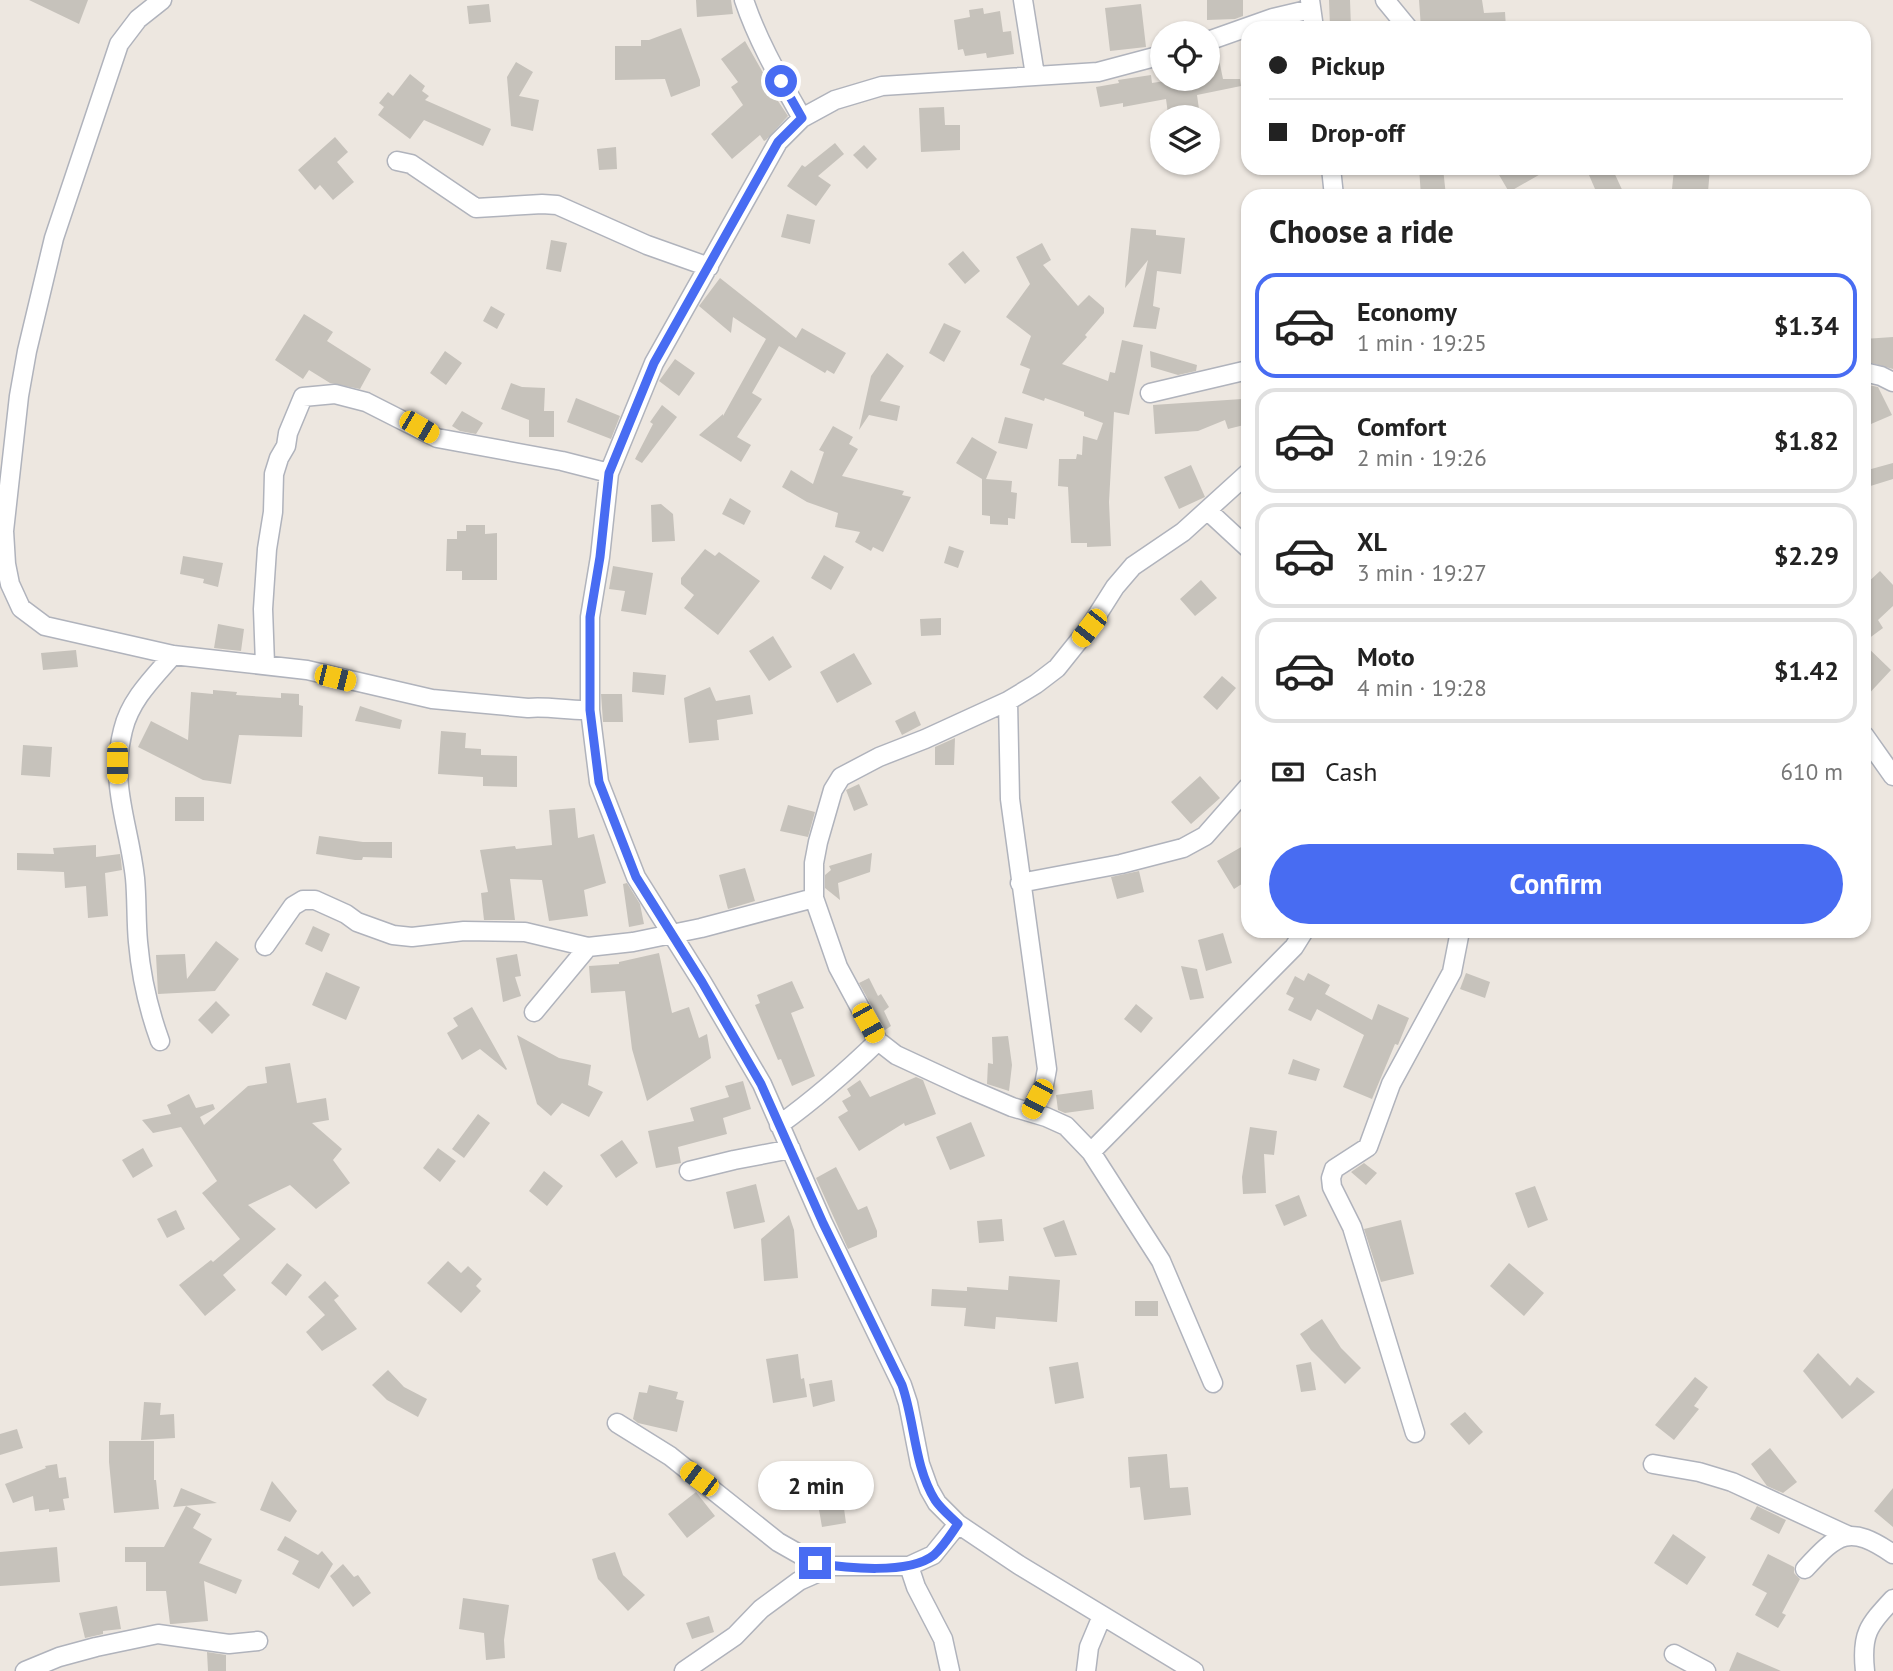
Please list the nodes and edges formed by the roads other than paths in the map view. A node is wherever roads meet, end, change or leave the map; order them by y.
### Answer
1 (162, 0) edge
2 (744, 0) edge
3 (1023, 0) edge
4 (1385, 0) edge
5 (1310, 4) edge
6 (1265, 21) edge
7 (1402, 21) edge
8 (1241, 29) edge
9 (1220, 37) edge
10 (1150, 58) edge
11 (1035, 75) junction
12 (802, 118) junction
13 (397, 161) dead end
14 (709, 267) junction
15 (1241, 372) edge
16 (1871, 374) edge
17 (1893, 382) edge
18 (1150, 393) dead end
19 (609, 473) junction
20 (1241, 480) edge
21 (1208, 511) junction
22 (1241, 542) edge
23 (173, 655) junction
24 (265, 664) junction
25 (1008, 701) junction
26 (590, 710) junction
27 (1871, 745) edge
28 (1893, 776) edge
29 (1241, 795) edge
30 (1020, 883) junction
31 (814, 898) junction
32 (671, 934) junction
33 (1300, 938) edge
34 (1459, 938) edge
35 (265, 946) dead end
36 (588, 947) junction
37 (534, 1012) dead end
38 (160, 1041) dead end
39 (878, 1041) junction
40 (1030, 1112) junction
41 (779, 1125) junction
42 (791, 1149) junction
43 (1091, 1152) junction
44 (689, 1171) dead end
45 (1213, 1383) dead end
46 (617, 1423) dead end
47 (1415, 1433) dead end
48 (1653, 1464) dead end
49 (958, 1524) junction
50 (1847, 1535) junction
51 (1893, 1554) edge
52 (833, 1566) junction
53 (909, 1566) junction
54 (1805, 1569) dead end
55 (1893, 1599) edge
56 (1102, 1616) junction
57 (258, 1641) dead end
58 (1674, 1654) dead end
59 (25, 1671) edge
60 (684, 1671) edge
61 (950, 1671) edge
62 (1086, 1671) edge
63 (1194, 1671) edge
64 (1706, 1671) edge
65 (1865, 1671) edge

1 - 23 street
2 - 12 street
3 - 11 street
4 - 7 street
5 - 6 street
8 - 9 street
10 - 11 street
11 - 12 street
12 - 14 street
13 - 14 street
14 - 19 street
15 - 18 street
16 - 17 street
19 - 24 street
19 - 26 street
20 - 21 street
21 - 22 street
21 - 25 street
23 - 24 street
23 - 38 street
24 - 26 street
25 - 30 street
25 - 31 street
26 - 32 street
27 - 28 street
29 - 30 street
30 - 40 street
31 - 32 street
31 - 39 street
32 - 36 street
32 - 41 street
33 - 43 street
34 - 47 street
35 - 36 street
36 - 37 street
39 - 40 street
39 - 41 street
40 - 43 street
41 - 42 street
42 - 44 street
42 - 49 street
43 - 45 street
46 - 52 street
48 - 50 street
49 - 53 street
49 - 56 street
50 - 51 street
50 - 54 street
52 - 53 street
52 - 60 street
53 - 61 street
55 - 65 street
56 - 62 street
56 - 63 street
57 - 59 street
58 - 64 street

